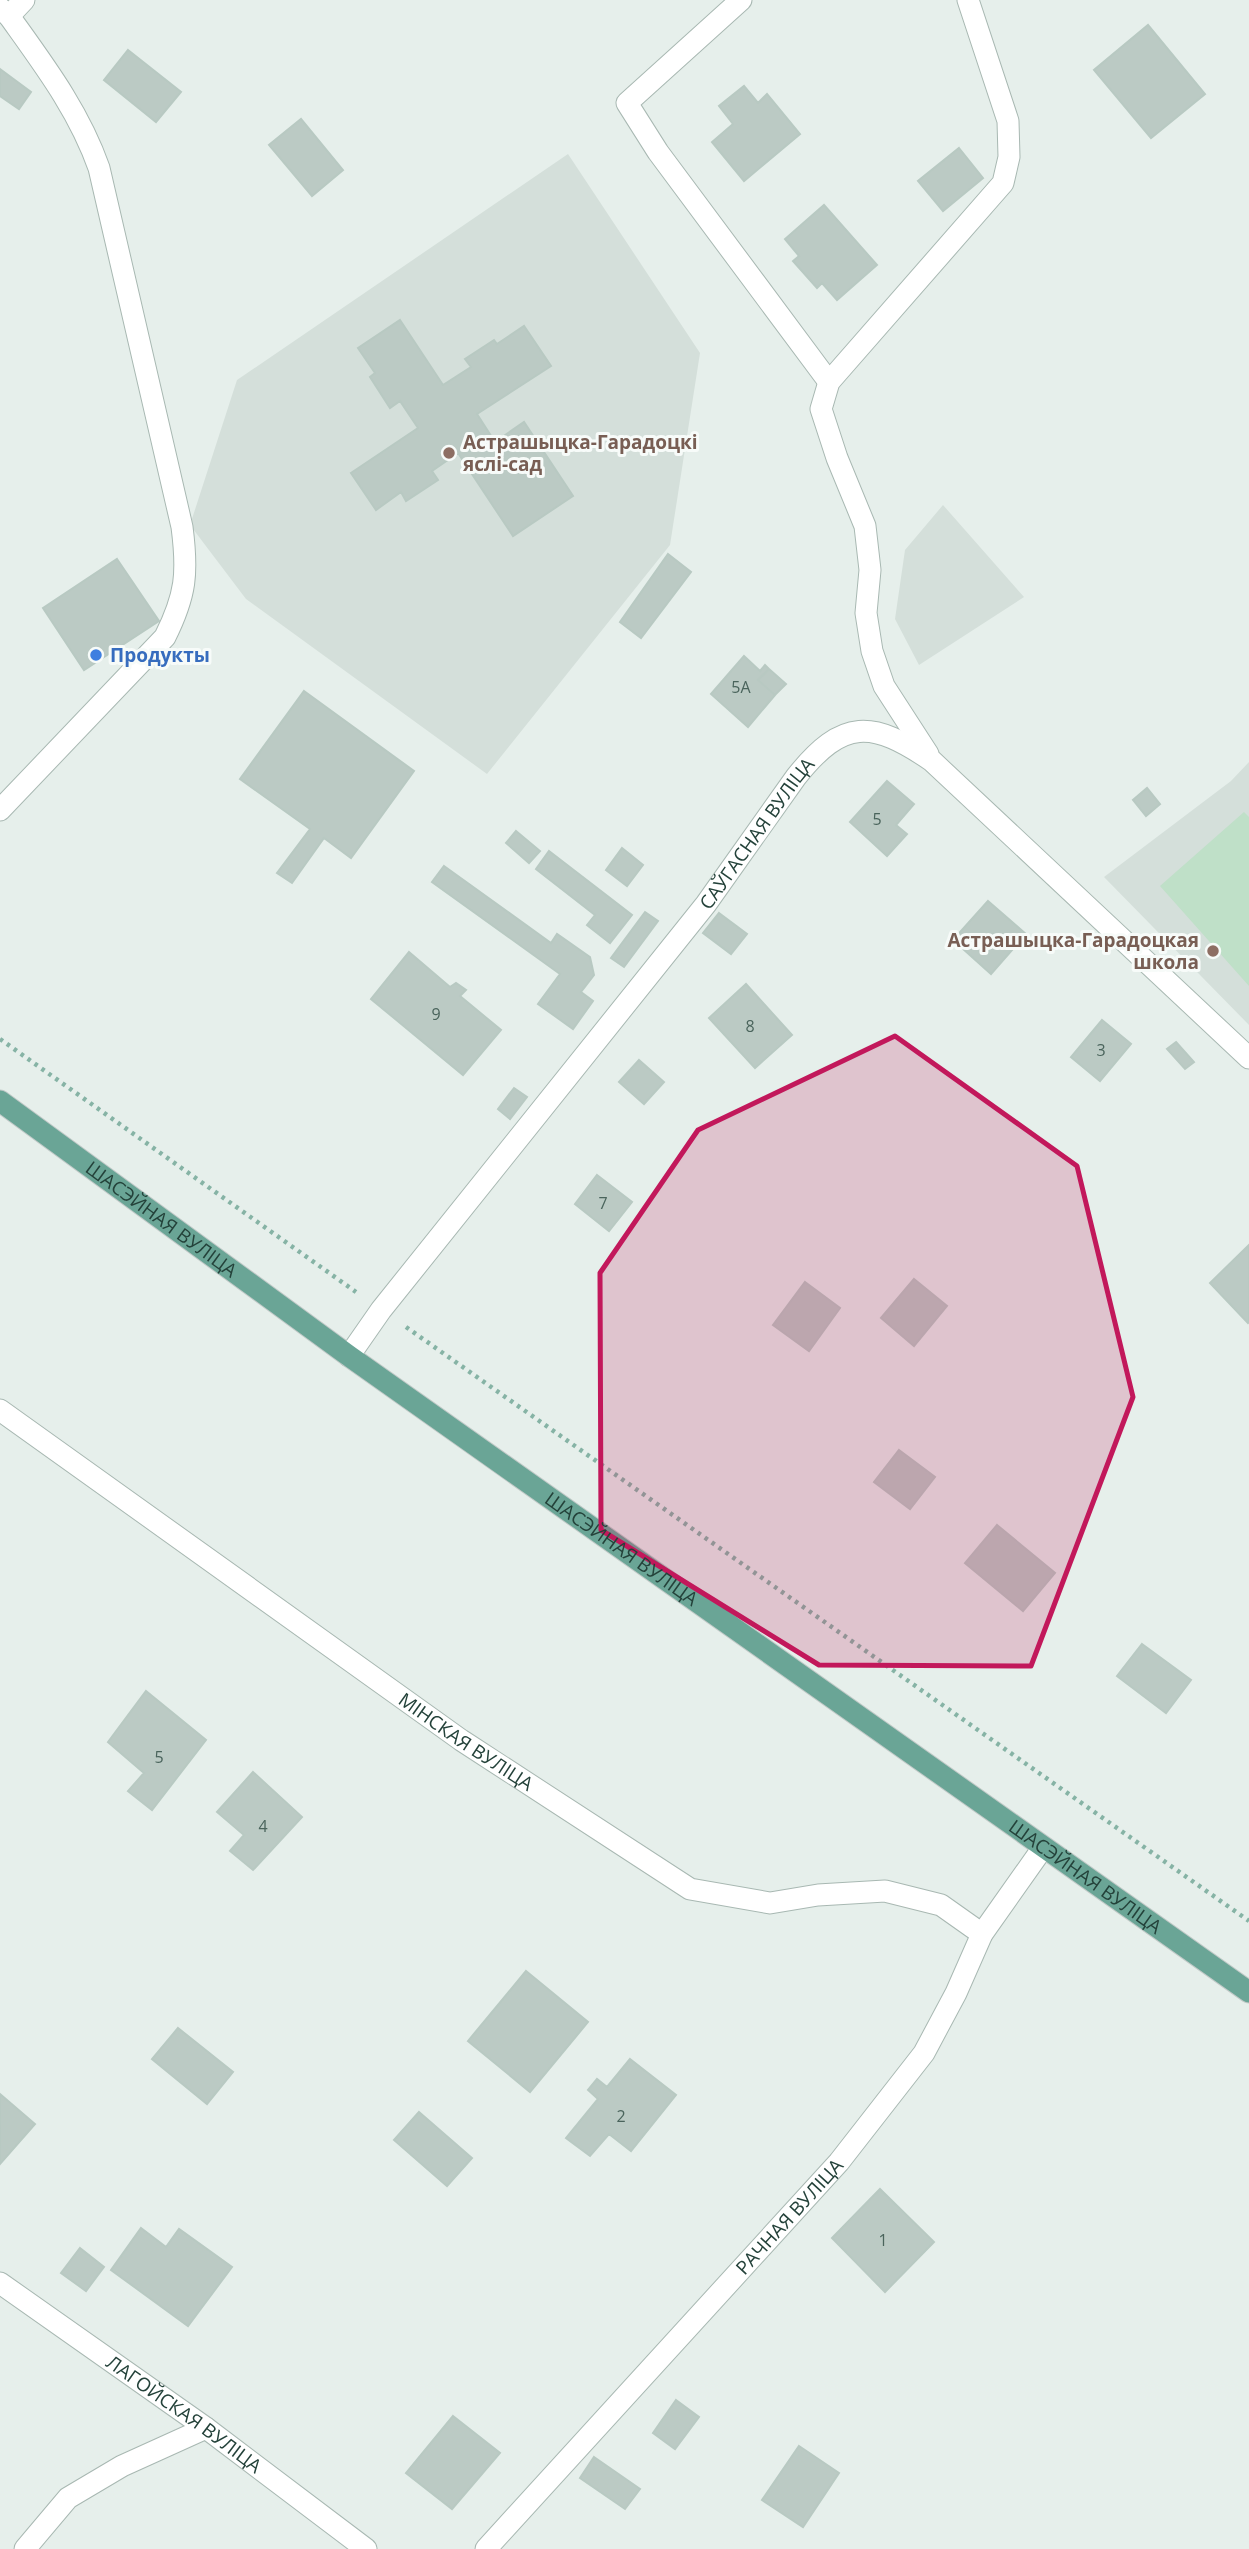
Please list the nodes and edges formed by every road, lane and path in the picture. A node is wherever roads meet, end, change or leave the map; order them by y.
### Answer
1 (24, 0) edge
2 (741, 0) edge
3 (968, 0) edge
4 (5, 12) edge
5 (829, 382) junction
6 (932, 761) junction
7 (0, 810) edge
8 (0, 1039) edge
9 (1249, 1058) edge
10 (0, 1101) edge
11 (381, 1310) junction
12 (349, 1356) junction
13 (0, 1410) edge
14 (1042, 1849) junction
15 (1249, 1921) edge
16 (982, 1934) junction
17 (1249, 1992) edge
18 (0, 2283) edge
19 (206, 2428) junction
20 (25, 2549) edge
21 (366, 2549) edge
22 (486, 2549) edge

1 - 4 street
2 - 5 street
3 - 5 street
4 - 7 street
5 - 6 street
6 - 9 street, САЎГАСНАЯ ВУЛІЦА
6 - 11 street, САЎГАСНАЯ ВУЛІЦА
8 - 11 path
10 - 12 main road, ШАСЭЙНАЯ ВУЛІЦА
11 - 12 street, САЎГАСНАЯ ВУЛІЦА
11 - 15 path
12 - 14 main road, ШАСЭЙНАЯ ВУЛІЦА
13 - 16 street, МІНСКАЯ ВУЛІЦА
14 - 16 street, РАЧНАЯ ВУЛІЦА
14 - 17 main road, ШАСЭЙНАЯ ВУЛІЦА
16 - 22 street, РАЧНАЯ ВУЛІЦА
18 - 19 street, ЛАГОЙСКАЯ ВУЛІЦА
19 - 20 street
19 - 21 street, ЛАГОЙСКАЯ ВУЛІЦА

